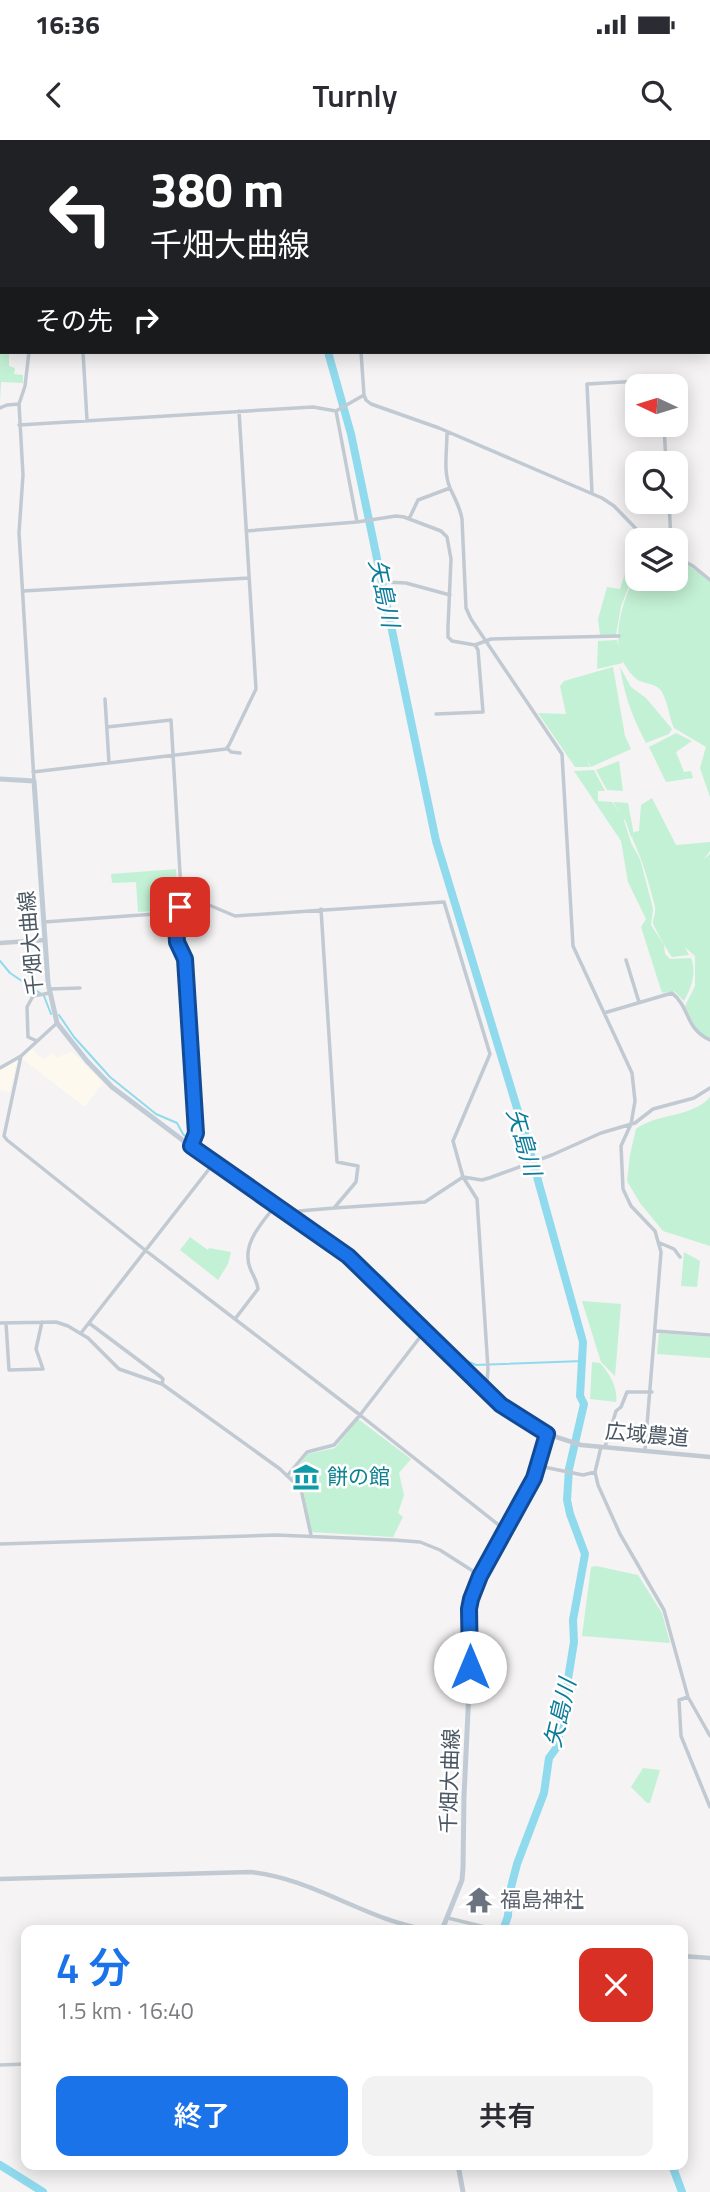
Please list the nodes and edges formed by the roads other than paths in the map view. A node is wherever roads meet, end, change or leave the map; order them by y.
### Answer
1 (29, 354) edge
2 (83, 354) edge
3 (361, 354) edge
4 (625, 382) edge
5 (364, 395) junction
6 (19, 404) junction
7 (0, 408) edge
8 (239, 411) junction
9 (337, 411) junction
10 (87, 420) junction
11 (19, 425) junction
12 (447, 433) junction
13 (450, 488) junction
14 (592, 493) junction
15 (409, 519) junction
16 (357, 522) junction
17 (635, 528) edge
18 (246, 531) junction
19 (688, 563) edge
20 (249, 578) junction
21 (710, 580) edge
22 (385, 582) dead end
23 (23, 591) junction
24 (450, 595) junction
25 (619, 636) dead end
26 (486, 640) junction
27 (475, 645) junction
28 (105, 699) dead end
29 (436, 714) dead end
30 (107, 727) junction
31 (226, 748) junction
32 (240, 754) dead end
33 (173, 755) junction
34 (109, 763) junction
35 (33, 772) junction
36 (0, 779) edge
37 (34, 781) junction
38 (182, 907) junction
39 (175, 908) junction
40 (321, 909) junction
41 (44, 922) junction
42 (45, 940) junction
43 (0, 943) edge
44 (626, 960) dead end
45 (80, 988) dead end
46 (48, 992) junction
47 (639, 1002) junction
48 (604, 1013) junction
49 (57, 1023) junction
50 (710, 1040) edge
51 (37, 1041) junction
52 (21, 1056) junction
53 (0, 1068) edge
54 (710, 1088) edge
55 (631, 1124) junction
56 (191, 1146) junction
57 (213, 1163) junction
58 (463, 1177) junction
59 (275, 1206) junction
60 (334, 1208) junction
61 (292, 1218) junction
62 (660, 1243) junction
63 (145, 1250) junction
64 (680, 1257) dead end
65 (235, 1319) junction
66 (42, 1322) junction
67 (0, 1323) edge
68 (6, 1323) junction
69 (89, 1323) junction
70 (425, 1330) junction
71 (656, 1331) junction
72 (81, 1333) junction
73 (710, 1335) edge
74 (162, 1384) junction
75 (481, 1387) junction
76 (652, 1392) junction
77 (360, 1415) junction
78 (547, 1434) junction
79 (603, 1448) junction
80 (645, 1450) junction
81 (710, 1457) edge
82 (539, 1466) junction
83 (595, 1472) junction
84 (287, 1476) junction
85 (505, 1530) junction
86 (311, 1535) junction
87 (0, 1544) edge
88 (480, 1576) junction
89 (688, 1697) junction
90 (710, 1736) edge
91 (710, 1807) edge
92 (0, 1880) edge
93 (446, 1918) junction
94 (410, 1925) edge
95 (444, 1925) edge
96 (476, 1925) edge
97 (688, 1956) edge
98 (710, 1958) edge
99 (21, 2064) edge
100 (0, 2065) edge
101 (459, 2170) edge
102 (463, 2192) edge

1 - 6 street
2 - 10 street
3 - 5 street
4 - 14 street
5 - 9 street
5 - 12 street
6 - 7 street
6 - 11 street
8 - 9 street
8 - 10 street
8 - 18 street
9 - 16 street
10 - 11 street
11 - 23 street
12 - 13 street
12 - 14 street
13 - 15 street
13 - 26 street
14 - 17 street
15 - 16 street
15 - 24 street
16 - 18 street
18 - 20 street
19 - 21 street
20 - 23 street
20 - 31 street
22 - 24 street
23 - 35 street
24 - 27 street
25 - 26 street
26 - 27 street
26 - 48 street
27 - 29 street
28 - 30 street
30 - 33 street
30 - 34 street
31 - 32 street
31 - 33 street
33 - 34 street
33 - 38 street
34 - 35 street
35 - 37 street
36 - 37 main road
37 - 41 main road, 千畑大曲線
38 - 39 street
38 - 40 street
39 - 41 street
39 - 56 street
40 - 58 street
40 - 60 street
41 - 42 main road, 千畑大曲線
42 - 43 street
42 - 46 main road, 千畑大曲線
44 - 47 street
45 - 46 street
46 - 49 main road, 千畑大曲線
46 - 51 street
47 - 48 street
47 - 50 street
48 - 55 street
49 - 51 street
49 - 56 main road, 千畑大曲線
51 - 52 street
52 - 53 street
52 - 63 street
54 - 55 street
55 - 58 street
55 - 62 street
56 - 57 main road, 千畑大曲線
57 - 59 main road, 千畑大曲線
57 - 63 street
58 - 60 street
58 - 75 street
59 - 61 main road, 千畑大曲線
59 - 65 street
60 - 61 street
61 - 70 main road, 千畑大曲線
62 - 64 street
62 - 71 street
63 - 65 street
63 - 69 street
65 - 77 street
66 - 68 street
66 - 68 street
66 - 72 street
67 - 68 street
69 - 72 street
69 - 74 street
70 - 75 main road, 千畑大曲線
70 - 77 street
71 - 73 street
71 - 76 street
72 - 74 street
74 - 84 street
75 - 78 main road, 千畑大曲線
76 - 79 street
76 - 80 street
77 - 84 street
77 - 85 street
78 - 79 street, 広域農道
78 - 82 main road, 千畑大曲線
79 - 80 street, 広域農道
79 - 83 street
80 - 81 street, 広域農道
82 - 83 street
82 - 85 main road, 千畑大曲線
83 - 89 street
84 - 86 street
85 - 88 main road, 千畑大曲線
86 - 87 street
86 - 88 street
88 - 93 main road, 千畑大曲線
89 - 90 street
89 - 91 street
92 - 94 street
93 - 95 main road, 千畑大曲線
93 - 96 street
97 - 98 street
99 - 100 street
101 - 102 main road

